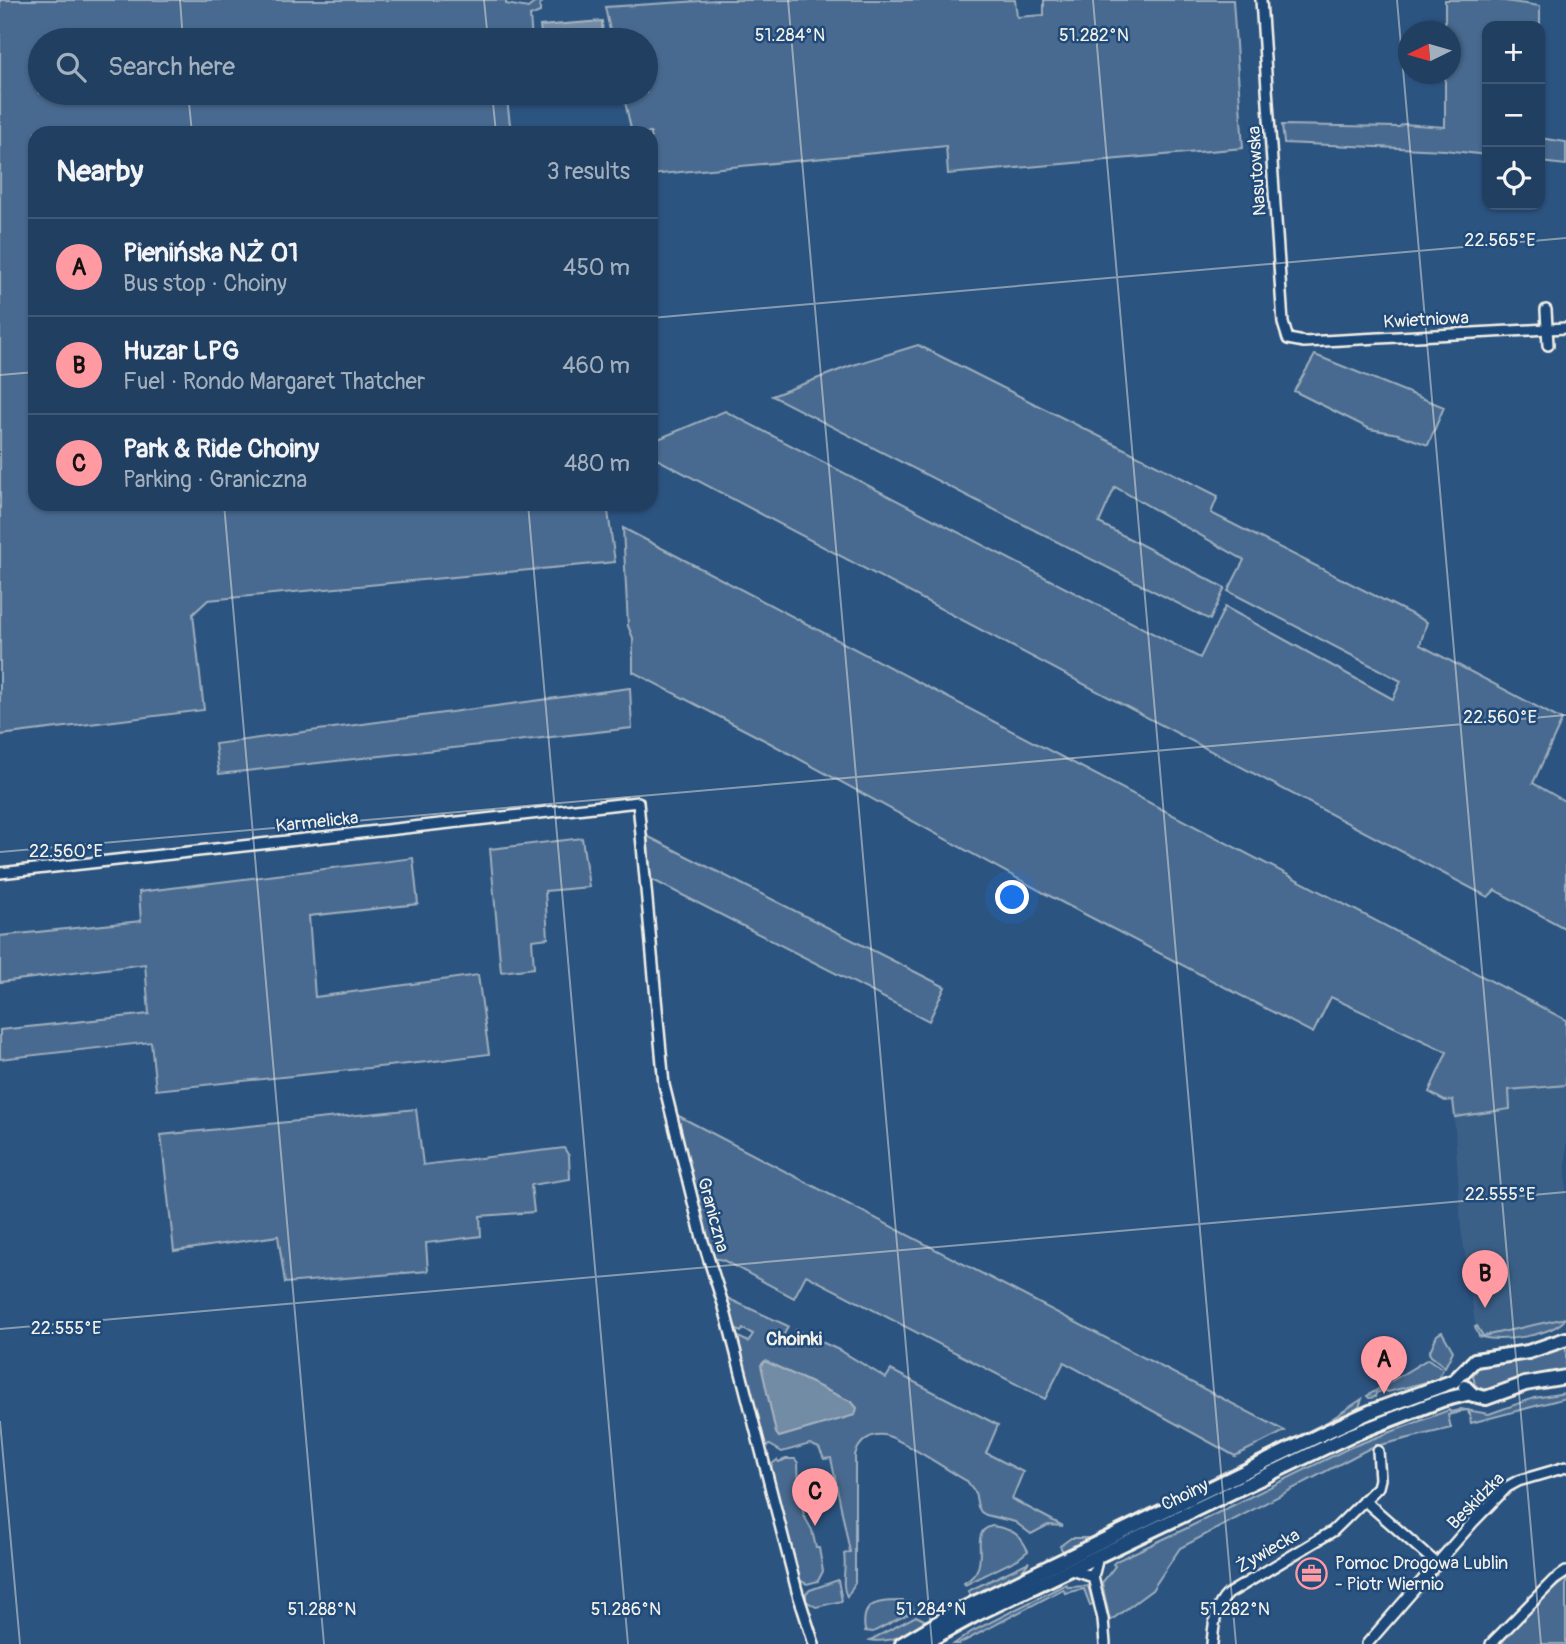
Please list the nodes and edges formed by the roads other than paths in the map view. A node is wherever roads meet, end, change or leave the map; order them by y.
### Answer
1 (1261, 0) edge
2 (1546, 310) dead end
3 (1566, 328) edge
4 (1547, 330) junction
5 (1288, 339) joint
6 (1548, 345) dead end
7 (638, 803) joint
8 (0, 873) edge
9 (1566, 1339) edge
10 (1465, 1370) junction
11 (1566, 1377) edge
12 (1471, 1393) junction
13 (1378, 1451) dead end
14 (1566, 1467) edge
15 (1364, 1500) junction
16 (1098, 1557) junction
17 (1437, 1564) junction
18 (1072, 1570) junction
19 (1566, 1572) edge
20 (1093, 1577) junction
21 (810, 1625) junction
22 (814, 1644) edge
23 (821, 1644) edge
24 (902, 1644) edge
25 (922, 1644) edge
26 (1105, 1644) edge
27 (1212, 1644) edge
28 (1367, 1644) edge
29 (1491, 1644) edge

1 - 5 street, Nasutowska
2 - 4 street
3 - 4 street, Kwietniowa
4 - 5 street, Kwietniowa
4 - 6 street
7 - 8 street, Karmelicka
7 - 21 street, Graniczna
9 - 10 street, Choiny
10 - 12 street
10 - 24 street, Choiny
11 - 12 street, Choiny
12 - 16 street, Choiny
13 - 15 street, Żywiecka
14 - 17 street, Beskidzka
15 - 17 street
15 - 27 street, Żywiecka
16 - 18 street, Choiny
16 - 20 street
17 - 28 street, Beskidzka
18 - 20 street
18 - 25 street, Choiny
19 - 29 street
20 - 26 street
21 - 22 street, Graniczna
21 - 23 street, Graniczna

